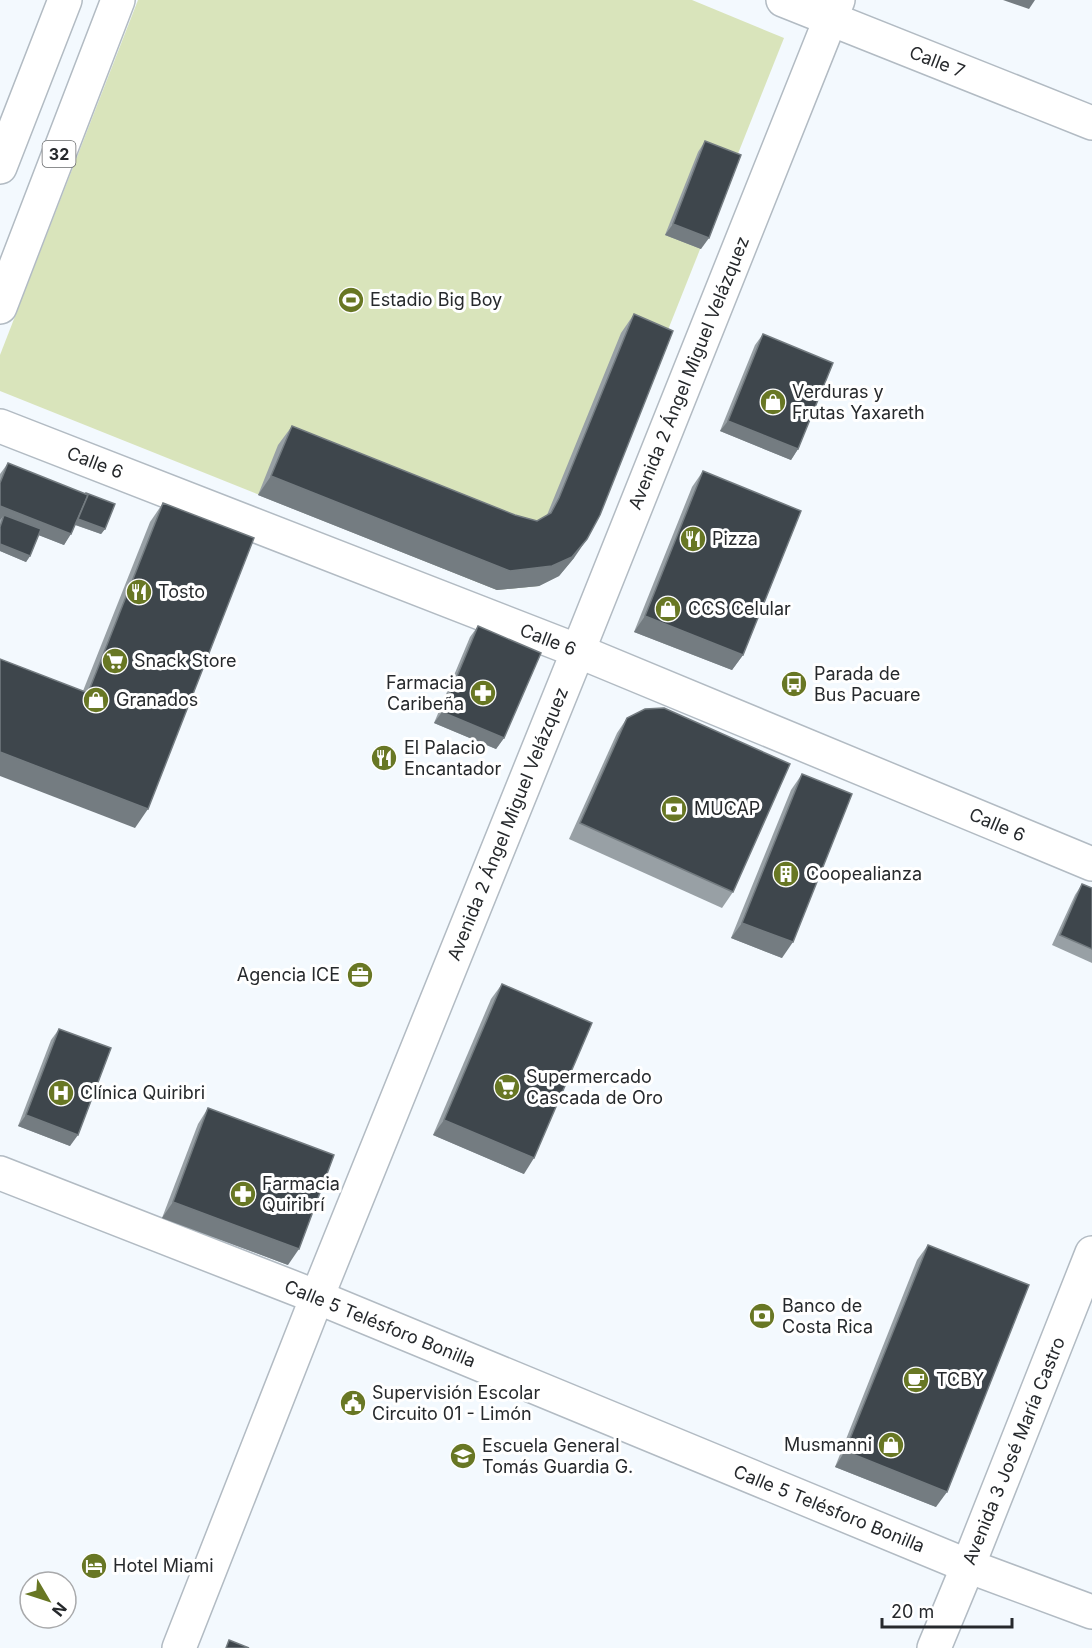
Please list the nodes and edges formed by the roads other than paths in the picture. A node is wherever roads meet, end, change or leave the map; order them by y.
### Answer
1 (65, 0) edge
2 (118, 0) edge
3 (783, 0) edge
4 (834, 10) edge
5 (1092, 123) edge
6 (0, 167) edge
7 (0, 307) edge
8 (0, 426) edge
9 (578, 651) junction
10 (1092, 864) edge
11 (0, 1173) edge
12 (1092, 1253) edge
13 (317, 1297) junction
14 (968, 1566) junction
15 (1092, 1612) edge
16 (178, 1648) edge
17 (934, 1648) edge

1 - 6 main road
2 - 7 main road, 32
3 - 4 main road, Calle 7
4 - 5 main road, Calle 7
4 - 9 main road, Avenida 2 Ángel Miguel Velázquez
8 - 9 main road, Calle 6
9 - 10 main road, Calle 6
9 - 13 main road, Avenida 2 Ángel Miguel Velázquez
11 - 13 main road, Calle 5 Telésforo Bonilla
12 - 14 main road, Avenida 3 José María Castro
13 - 14 main road, Calle 5 Telésforo Bonilla
13 - 16 main road, Avenida 2 Ángel Miguel Velázquez
14 - 15 main road, Calle 5 Telésforo Bonilla
14 - 17 main road, Avenida 3 José María Castro

